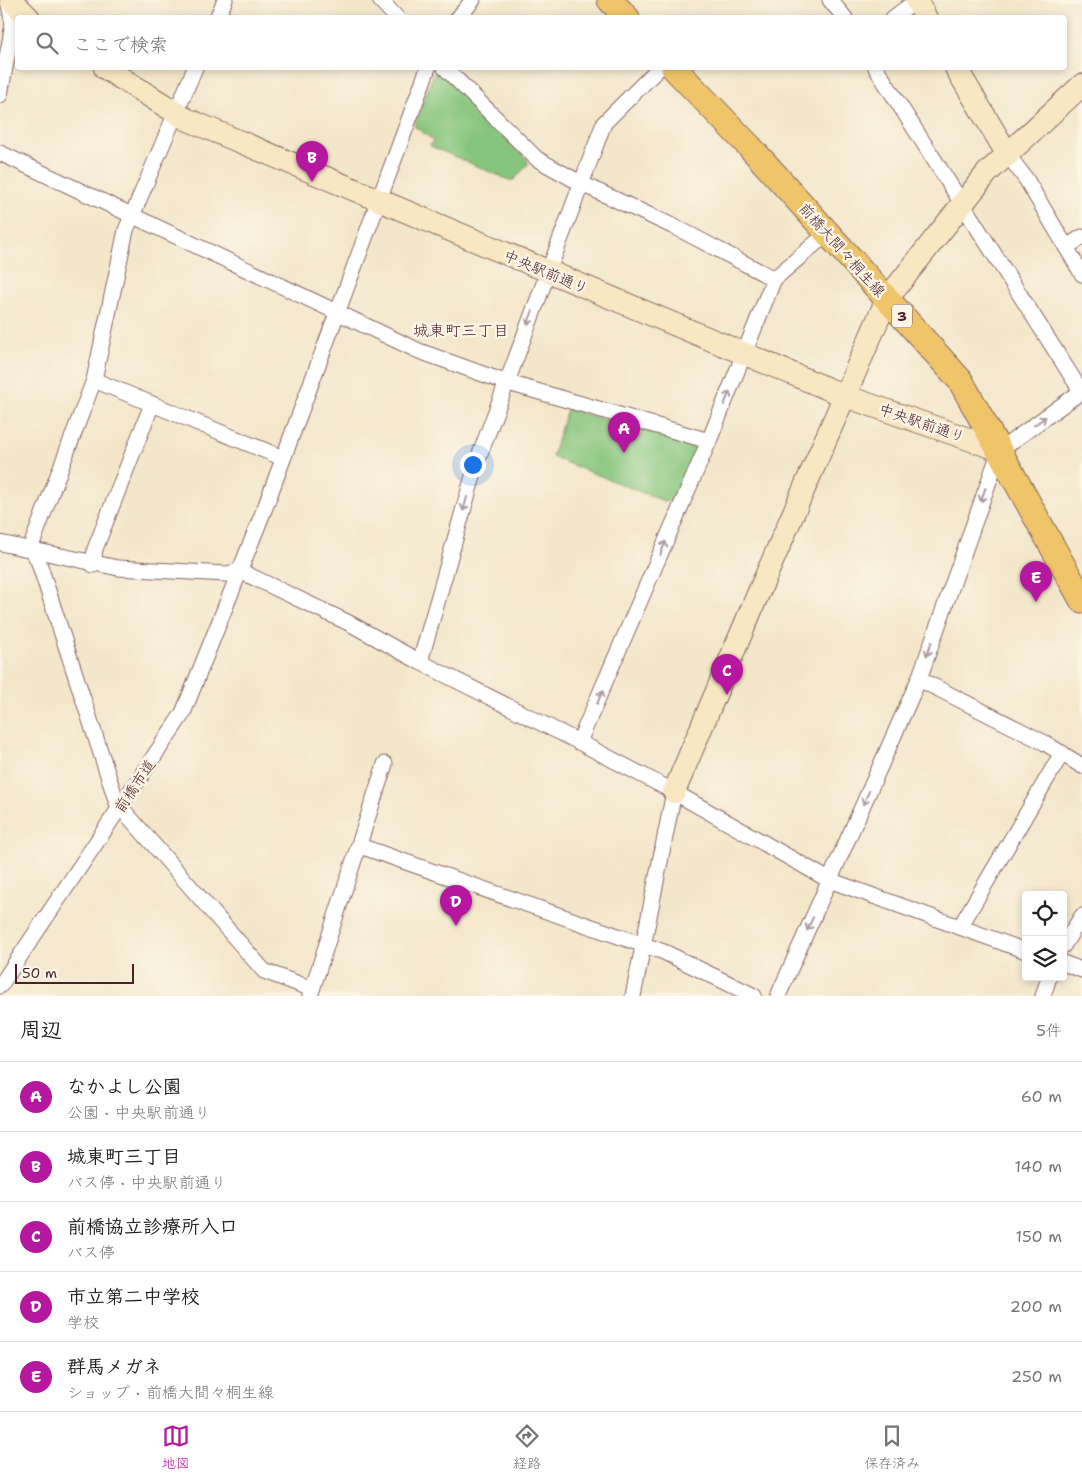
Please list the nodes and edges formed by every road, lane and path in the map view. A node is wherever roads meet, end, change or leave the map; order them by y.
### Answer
1 (10, 0) edge
2 (225, 0) edge
3 (380, 0) edge
4 (473, 0) edge
5 (610, 0) edge
6 (830, 0) edge
7 (919, 5) edge
8 (26, 15) edge
9 (218, 15) edge
10 (394, 15) edge
11 (460, 15) edge
12 (623, 15) edge
13 (842, 15) edge
14 (896, 15) edge
15 (108, 70) edge
16 (194, 70) edge
17 (427, 70) edge
18 (447, 70) edge
19 (657, 70) edge
20 (676, 70) edge
21 (877, 70) edge
22 (957, 70) edge
23 (1082, 85) edge
24 (0, 95) edge
25 (175, 113) junction
26 (0, 154) edge
27 (1008, 155) junction
28 (582, 184) junction
29 (379, 201) junction
30 (962, 205) junction
31 (132, 215) junction
32 (829, 236) junction
33 (1082, 237) edge
34 (1066, 247) junction
35 (547, 272) junction
36 (1082, 274) edge
37 (774, 279) junction
38 (887, 300) junction
39 (337, 314) junction
40 (744, 354) junction
41 (94, 380) junction
42 (505, 382) junction
43 (1081, 391) edge
44 (845, 396) junction
45 (152, 404) junction
46 (709, 441) junction
47 (1000, 450) junction
48 (283, 458) junction
49 (0, 542) edge
50 (32, 549) junction
51 (93, 564) junction
52 (240, 571) junction
53 (1082, 600) edge
54 (420, 662) junction
55 (918, 679) junction
56 (579, 742) junction
57 (1062, 753) junction
58 (385, 764) dead end
59 (1082, 766) edge
60 (674, 792) junction
61 (120, 808) junction
62 (360, 846) junction
63 (830, 880) junction
64 (1082, 916) edge
65 (960, 927) junction
66 (1067, 940) edge
67 (644, 944) junction
68 (1022, 950) edge
69 (1067, 964) edge
70 (1082, 970) edge
71 (1048, 981) edge
72 (0, 986) edge
73 (311, 993) edge
74 (633, 996) edge
75 (754, 996) edge
76 (778, 996) edge
77 (1043, 996) edge

1 - 8 street
1 - 24 street
2 - 9 street
3 - 10 street
4 - 11 street
5 - 12 main road
6 - 13 street
7 - 14 street
15 - 25 street, 中央駅前通り
16 - 25 street
17 - 29 street, 前橋市道
18 - 28 street
19 - 28 street
20 - 32 main road, 前橋大間々桐生線 / 3
21 - 30 street
22 - 27 street
23 - 27 street
25 - 29 street, 中央駅前通り
25 - 31 street
26 - 31 street
27 - 30 street
27 - 34 street
28 - 35 street
28 - 37 street
29 - 35 street, 中央駅前通り
29 - 39 street, 前橋市道
30 - 38 street
30 - 43 street
31 - 39 street
31 - 41 street
32 - 37 street
32 - 38 main road, 前橋大間々桐生線 / 3
33 - 34 street
34 - 36 street
35 - 40 street, 中央駅前通り
35 -> 42 street
37 - 40 street
38 - 44 street
38 - 47 main road, 前橋大間々桐生線 / 3
39 - 42 street
39 - 48 street, 前橋市道
40 - 44 street, 中央駅前通り
46 -> 40 street
41 - 45 street
41 - 50 street
42 - 46 street
42 -> 54 street
47 -> 43 street
44 - 47 street, 中央駅前通り
44 - 60 street
45 - 48 street
45 - 51 street
56 -> 46 street
47 - 53 main road, 前橋大間々桐生線 / 3
47 -> 55 street
48 - 52 street, 前橋市道
49 - 50 street
50 - 51 street
50 - 61 street
51 - 52 street
52 - 54 street
52 - 61 street, 前橋市道
54 - 56 street
55 - 57 street
55 -> 63 street
56 - 60 street
57 - 59 street
57 - 65 street
58 - 62 street
60 - 63 street
60 - 67 street
61 - 72 street, 前橋市道
61 - 73 street
62 - 67 street
62 - 73 street
63 - 65 street
63 -> 76 street
64 - 66 street
65 - 68 street
67 - 74 street
67 - 75 street
69 - 70 street
71 - 77 street

